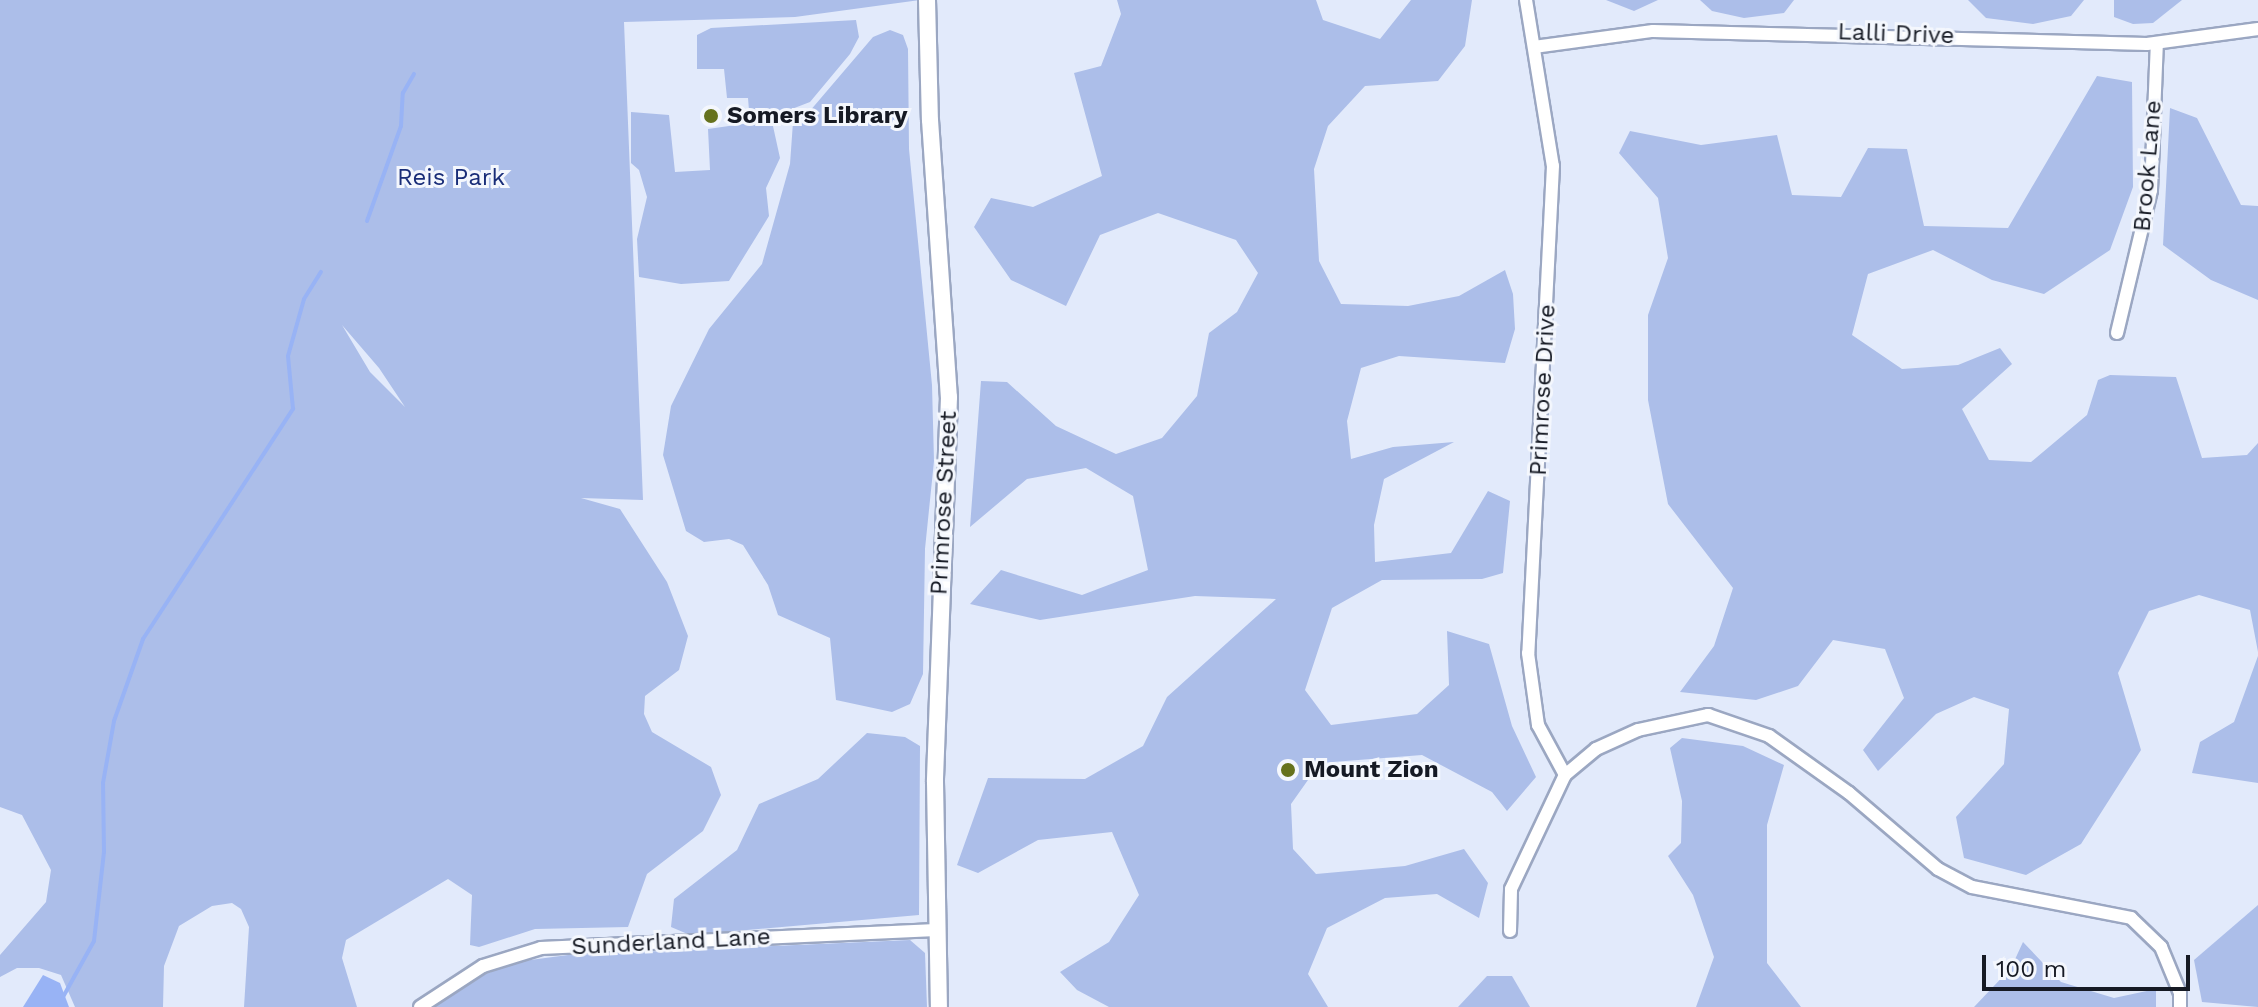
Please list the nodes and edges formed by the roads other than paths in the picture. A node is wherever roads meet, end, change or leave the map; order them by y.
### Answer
1 (927, 0) edge
2 (1526, 0) edge
3 (2258, 29) edge
4 (2157, 43) junction
5 (1534, 47) junction
6 (2117, 333) dead end
7 (1565, 775) junction
8 (936, 930) junction
9 (1510, 931) dead end
10 (420, 1007) edge
11 (939, 1007) edge
12 (2180, 1007) edge

1 - 8 main road, Primrose Street
2 - 5 street, Primrose Drive
3 - 4 street, Lalli Drive
4 - 5 street, Lalli Drive
4 - 6 street, Brook Lane
5 - 7 street, Primrose Drive
7 - 9 street
7 - 12 street
8 - 10 street, Sunderland Lane
8 - 11 main road, Primrose Street

